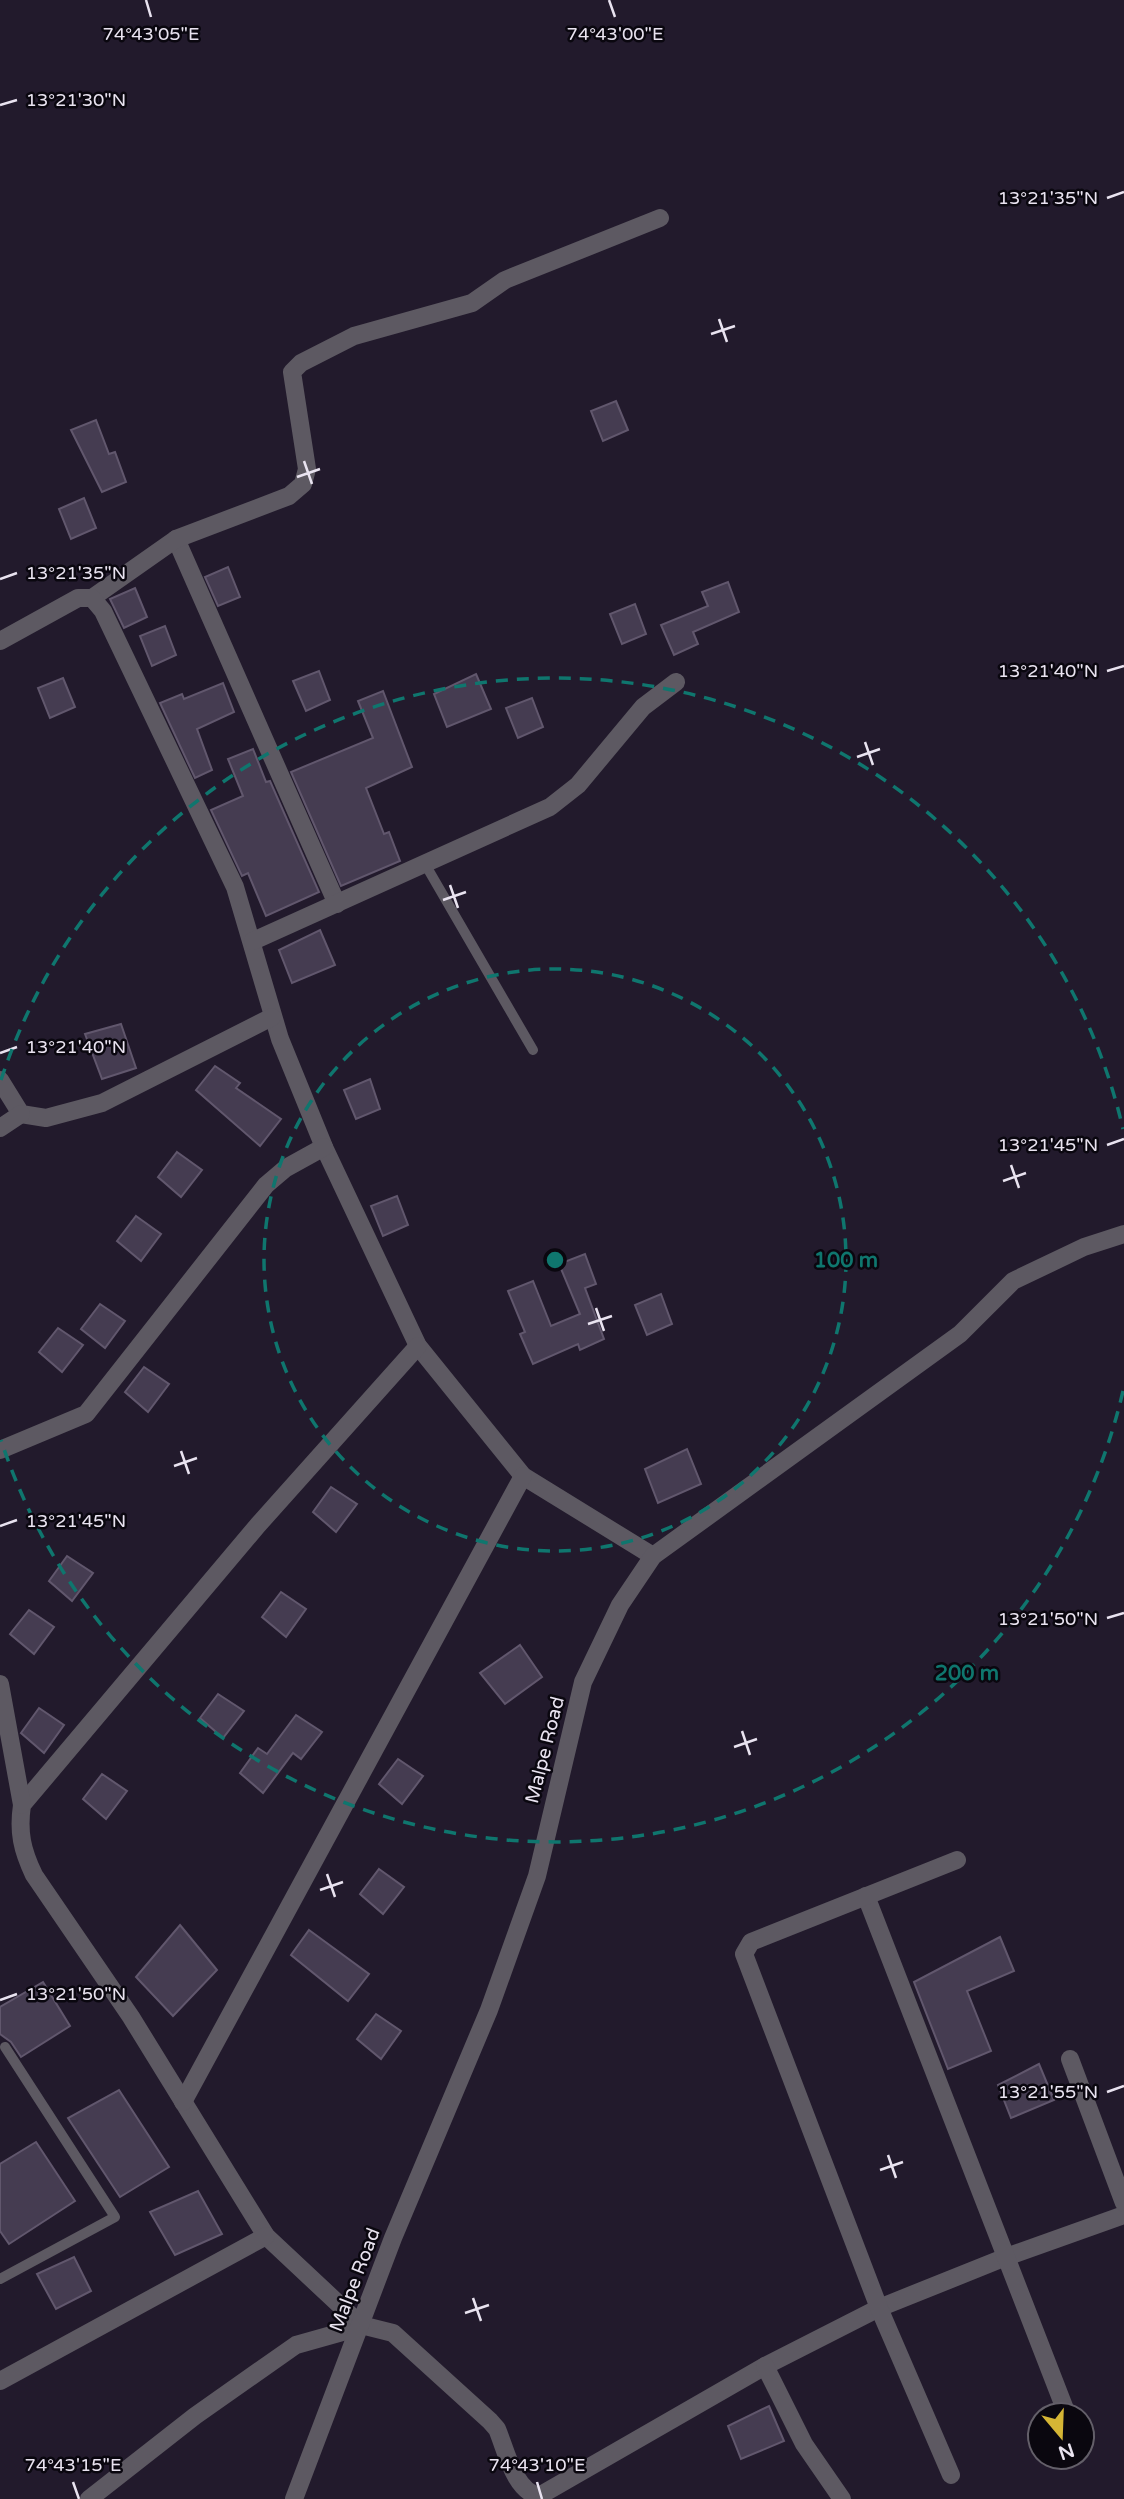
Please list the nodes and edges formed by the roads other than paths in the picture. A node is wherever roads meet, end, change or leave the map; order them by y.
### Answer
1 (660, 218) dead end
2 (176, 539) junction
3 (92, 598) junction
4 (0, 641) edge
5 (676, 682) dead end
6 (425, 864) junction
7 (337, 904) junction
8 (253, 941) junction
9 (272, 1017) junction
10 (533, 1050) dead end
11 (0, 1080) edge
12 (21, 1114) junction
13 (0, 1128) edge
14 (324, 1147) junction
15 (1124, 1234) edge
16 (418, 1346) junction
17 (0, 1450) edge
18 (523, 1476) junction
19 (653, 1556) junction
20 (0, 1684) edge
21 (22, 1805) junction
22 (957, 1860) dead end
23 (866, 1896) junction
24 (5, 2047) dead end
25 (1070, 2059) dead end
26 (183, 2102) junction
27 (1124, 2203) edge
28 (1124, 2215) edge
29 (265, 2236) junction
30 (1006, 2258) junction
31 (0, 2279) edge
32 (879, 2308) junction
33 (361, 2325) junction
34 (765, 2366) junction
35 (0, 2381) edge
36 (1062, 2401) edge
37 (951, 2475) dead end
38 (89, 2499) edge
39 (294, 2499) edge
40 (842, 2499) edge

1 - 2 street
2 - 3 street
2 - 7 street
3 - 4 street
3 - 8 street
5 - 6 street
6 - 7 street
6 - 10 lane
7 - 8 street
8 - 9 street
9 - 12 street
9 - 14 street
11 - 12 street
12 - 13 street
14 - 16 street
14 - 17 street
15 - 19 street, Malpe Road
16 - 18 street
16 - 21 street
18 - 19 street
18 - 26 street
19 - 33 street, Malpe Road
20 - 21 street
21 - 26 street
22 - 23 street
23 - 30 street
23 - 32 street
24 - 31 lane
25 - 27 street
26 - 29 street
28 - 30 street
29 - 33 street
29 - 35 street
30 - 32 street
30 - 36 street
32 - 34 street
32 - 37 street
33 - 34 street
33 - 38 street
33 - 39 street, Malpe Road
34 - 40 street

